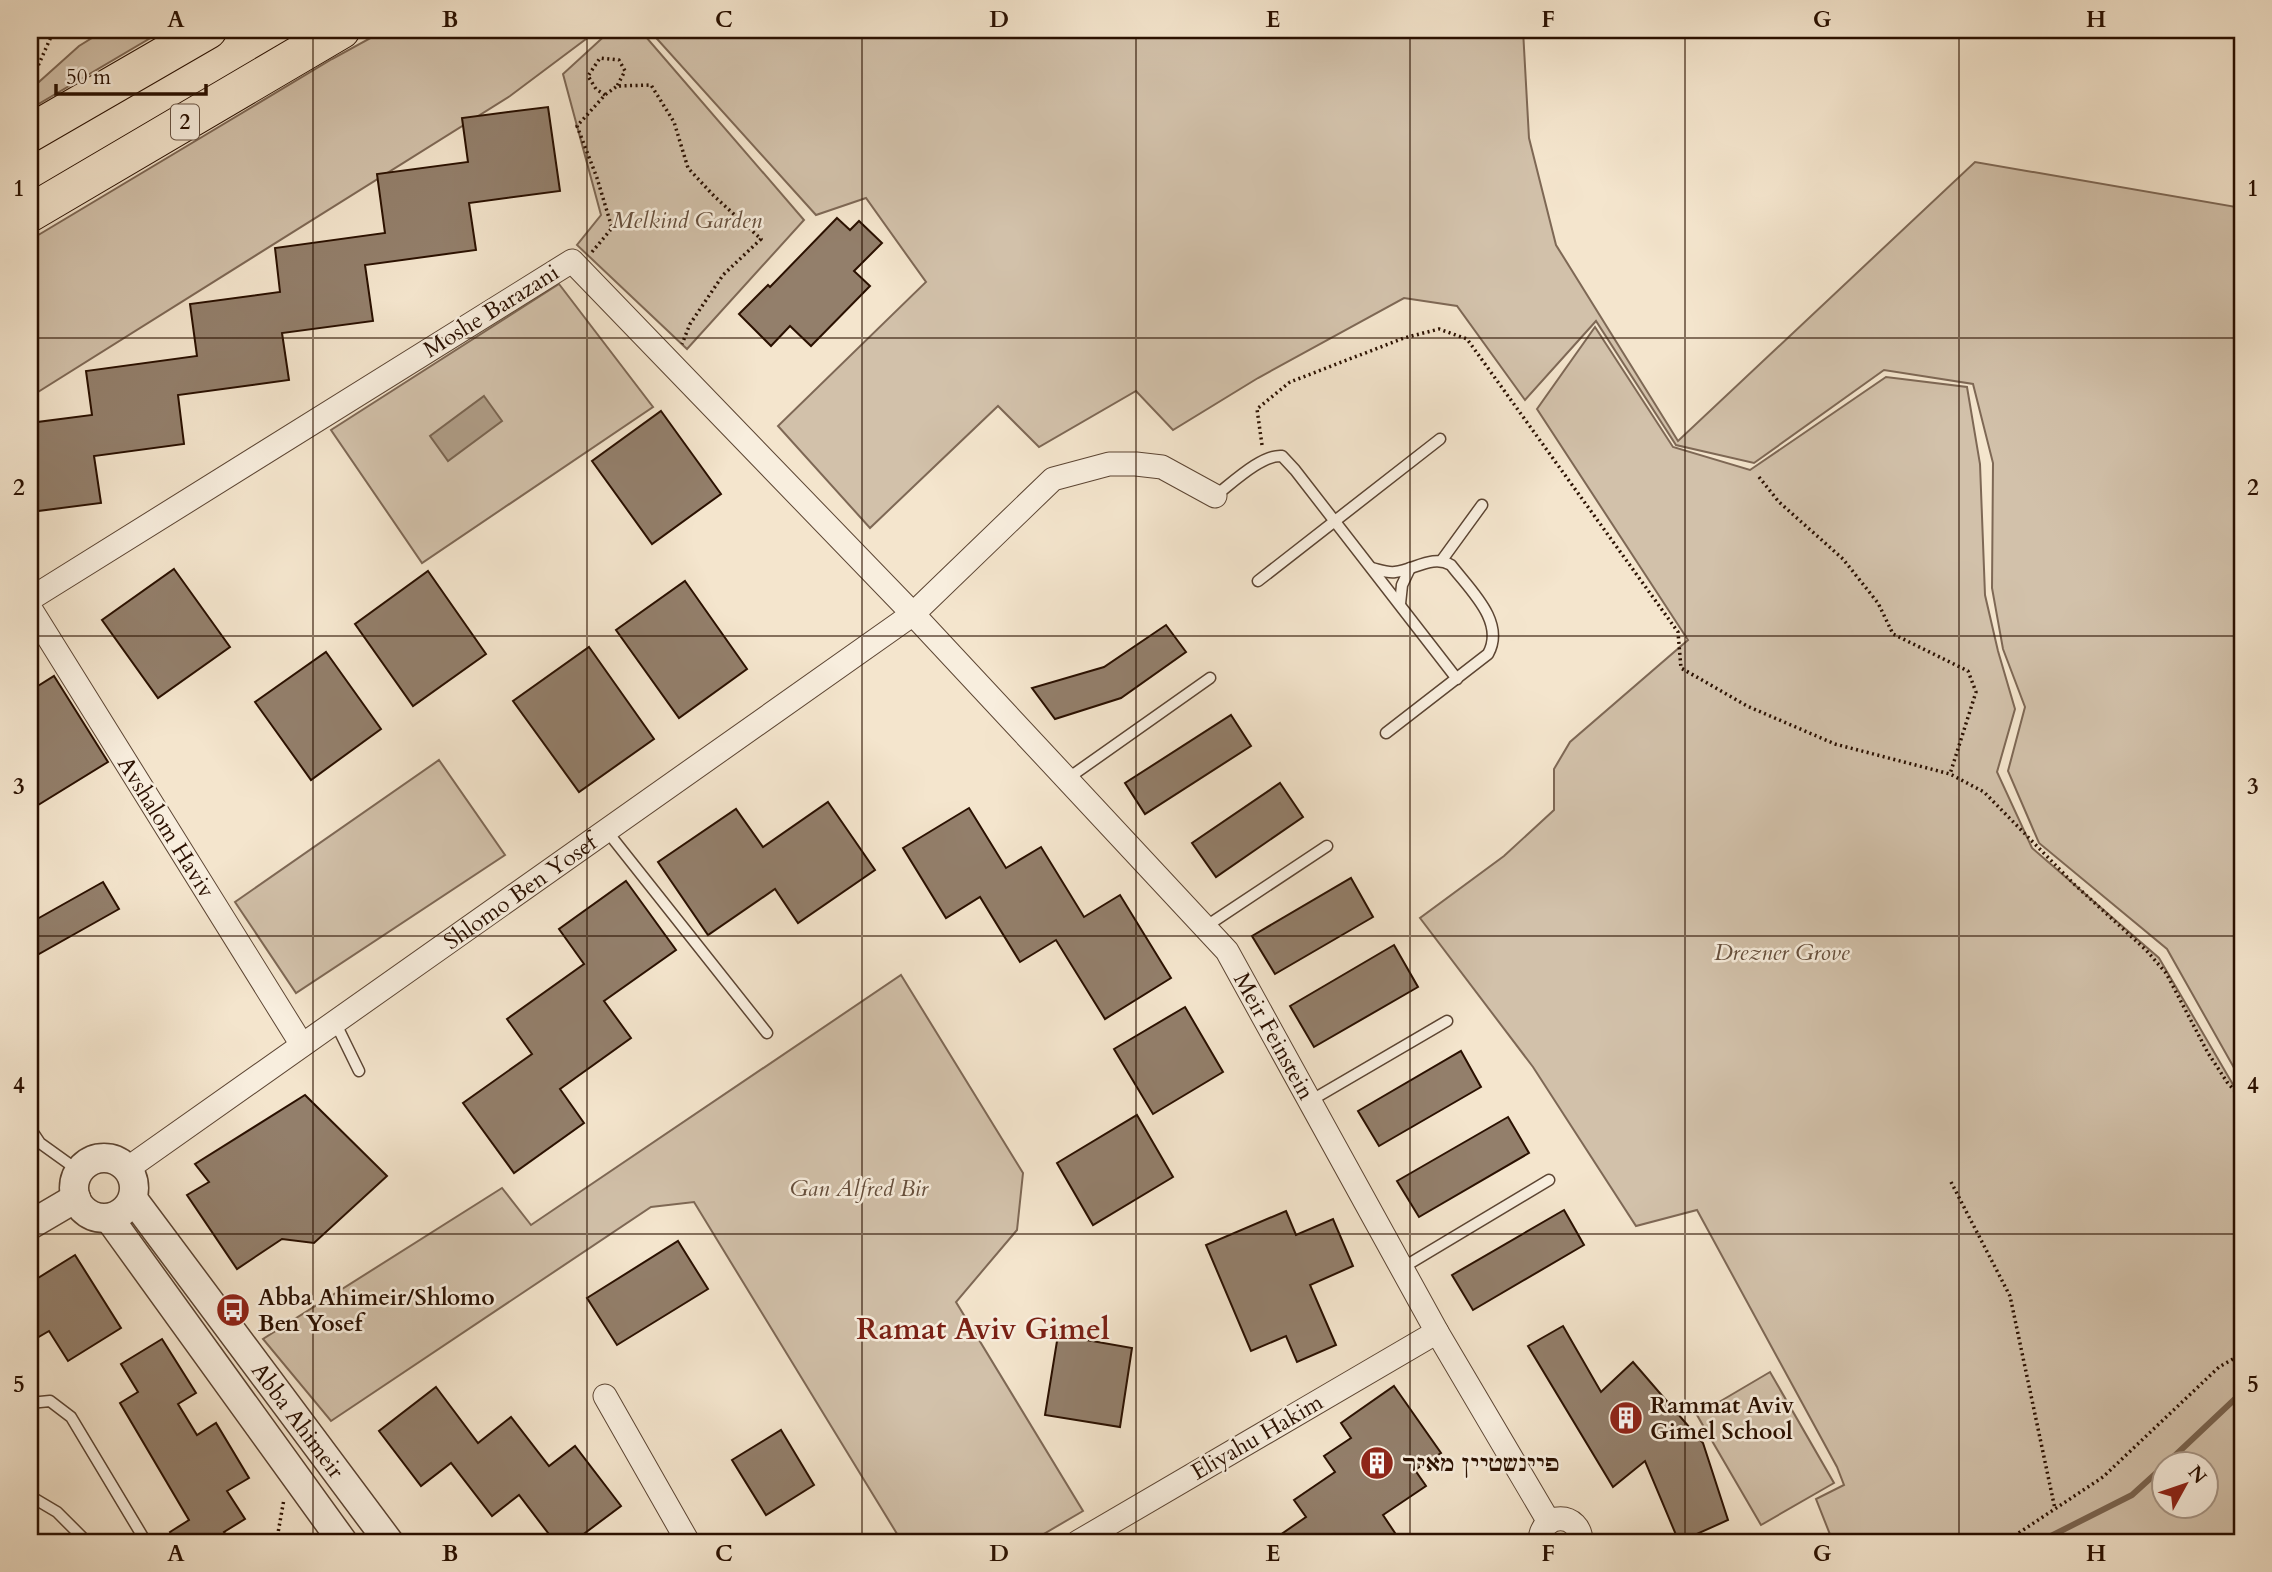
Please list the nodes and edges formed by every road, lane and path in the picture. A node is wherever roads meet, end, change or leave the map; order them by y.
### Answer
1 (54, 30) edge
2 (208, 30) edge
3 (341, 30) edge
4 (30, 72) edge
5 (617, 86) junction
6 (605, 95) junction
7 (30, 133) edge
8 (30, 213) edge
9 (579, 268) junction
10 (673, 365) junction
11 (1440, 439) dead end
12 (1264, 460) junction
13 (1759, 477) dead end
14 (1215, 496) joint
15 (1482, 505) dead end
16 (1335, 522) junction
17 (1441, 561) junction
18 (1370, 567) junction
19 (1410, 568) junction
20 (1258, 581) dead end
21 (30, 598) edge
22 (1399, 604) junction
23 (30, 608) edge
24 (913, 614) junction
25 (1210, 678) dead end
26 (1457, 679) junction
27 (1386, 733) dead end
28 (1950, 774) junction
29 (1067, 779) junction
30 (606, 830) junction
31 (1327, 846) dead end
32 (1205, 927) junction
33 (1447, 1021) dead end
34 (335, 1022) junction
35 (767, 1032) dead end
36 (302, 1045) junction
37 (359, 1072) dead end
38 (2242, 1099) edge
39 (1310, 1101) junction
40 (30, 1128) edge
41 (127, 1169) junction
42 (1549, 1180) dead end
43 (1951, 1182) dead end
44 (78, 1184) junction
45 (133, 1199) junction
46 (109, 1218) junction
47 (30, 1225) edge
48 (1402, 1268) junction
49 (1437, 1332) junction
50 (2242, 1354) edge
51 (605, 1396) dead end
52 (30, 1403) edge
53 (290, 1468) junction
54 (30, 1496) edge
55 (2054, 1509) junction
56 (1545, 1532) edge
57 (87, 1542) edge
58 (146, 1542) edge
59 (278, 1542) edge
60 (343, 1542) edge
61 (389, 1542) edge
62 (688, 1542) edge
63 (1077, 1542) edge
64 (1581, 1542) edge
65 (2005, 1542) edge

1 - 4 path
2 - 7 highway
3 - 8 highway, 2
5 - 6 path
5 - 6 path
5 - 10 path
6 - 9 path
9 - 10 street, Moshe Barazani
9 - 21 street, Moshe Barazani
10 - 24 street, Moshe Barazani
11 - 16 lane
12 - 14 lane
12 - 16 lane
12 - 28 path
13 - 28 path
14 - 24 street, Shlomo Ben Yosef
15 - 17 lane
16 - 18 lane
16 - 20 lane
17 - 19 lane
17 - 26 lane
18 - 19 lane
18 - 22 lane
19 - 22 lane
22 - 26 lane
23 - 36 street, Avshalom Haviv
24 - 29 street, Meir Feinstein
24 - 30 street, Shlomo Ben Yosef
25 - 29 lane
26 - 27 lane
28 - 38 path
29 - 32 street, Meir Feinstein
30 - 34 street, Shlomo Ben Yosef
30 - 35 lane
31 - 32 lane
32 - 39 street, Meir Feinstein
33 - 39 lane
34 - 36 street, Shlomo Ben Yosef
34 - 37 lane
36 - 41 street, Shlomo Ben Yosef
39 - 48 street, Meir Feinstein
40 - 44 lane
41 - 44 street
41 - 45 street
42 - 48 lane
43 - 55 path
44 - 46 street
44 - 47 street
45 - 46 street
45 - 61 street, Abba Ahimeir
46 - 53 street, Abba Ahimeir
48 - 49 street, Meir Feinstein
49 - 56 street, Meir Feinstein
49 - 63 street, Eliyahu Hakim
50 - 55 path
51 - 62 street
52 - 58 lane
53 - 59 path
53 - 60 street, Abba Ahimeir
54 - 57 lane
55 - 65 path
56 - 64 street

